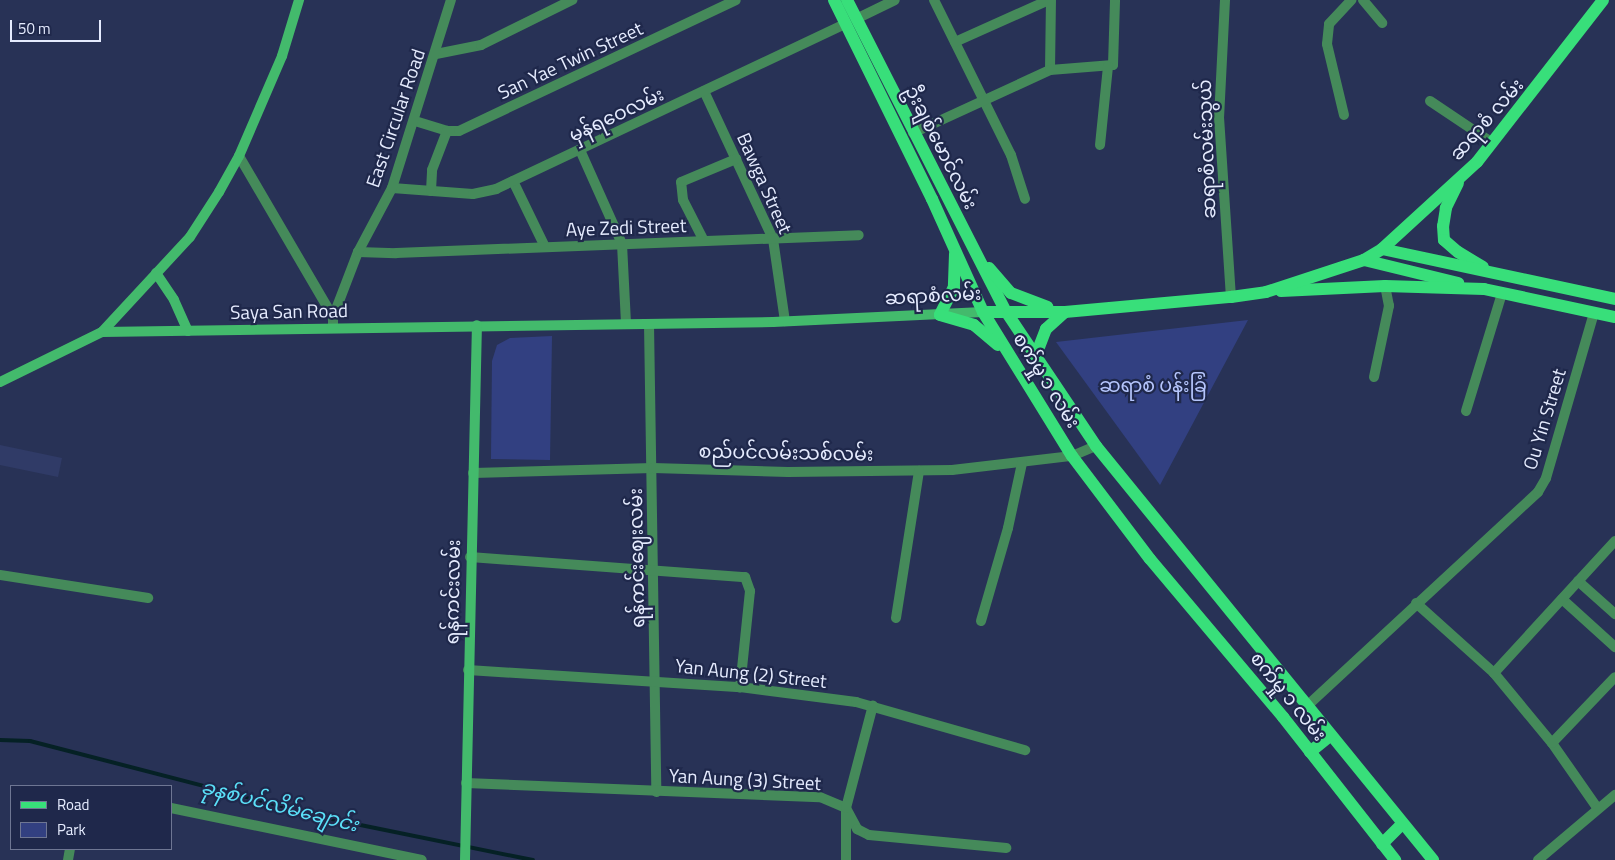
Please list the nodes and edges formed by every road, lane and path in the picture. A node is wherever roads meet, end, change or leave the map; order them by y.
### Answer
1 (299, 0) edge
2 (451, 0) edge
3 (572, 0) edge
4 (736, 0) edge
5 (834, 0) edge
6 (847, 0) edge
7 (895, 0) edge
8 (934, 0) edge
9 (1050, 0) edge
10 (1115, 0) edge
11 (1225, 0) edge
12 (1351, 0) edge
13 (1363, 0) edge
14 (1604, 0) edge
15 (851, 22) junction
16 (1382, 23) dead end
17 (955, 42) junction
18 (436, 54) junction
19 (1110, 66) junction
20 (1050, 70) junction
21 (704, 91) junction
22 (984, 100) junction
23 (1430, 101) dead end
24 (1344, 115) dead end
25 (415, 121) junction
26 (447, 132) junction
27 (913, 133) junction
28 (1491, 142) junction
29 (1100, 145) dead end
30 (580, 150) junction
31 (239, 156) junction
32 (736, 159) junction
33 (1459, 179) junction
34 (514, 181) junction
35 (392, 188) junction
36 (431, 191) junction
37 (1025, 199) dead end
38 (859, 234) dead end
39 (967, 237) junction
40 (773, 239) junction
41 (704, 241) junction
42 (622, 244) junction
43 (954, 245) junction
44 (545, 247) junction
45 (1382, 249) junction
46 (358, 252) junction
47 (1364, 260) junction
48 (156, 273) junction
49 (1496, 274) junction
50 (1385, 286) junction
51 (1484, 289) junction
52 (1574, 290) junction
53 (1266, 292) junction
54 (1502, 293) junction
55 (1231, 297) junction
56 (1615, 299) edge
57 (1570, 308) junction
58 (1005, 310) junction
59 (982, 312) junction
60 (1065, 312) junction
61 (1594, 313) junction
62 (940, 315) junction
63 (1615, 317) edge
64 (785, 321) junction
65 (333, 322) junction
66 (626, 324) junction
67 (649, 324) junction
68 (477, 326) junction
69 (188, 331) junction
70 (102, 332) junction
71 (1036, 355) junction
72 (1016, 366) junction
73 (1374, 378) dead end
74 (0, 382) edge
75 (1466, 411) dead end
76 (1096, 446) junction
77 (1072, 456) junction
78 (1022, 463) junction
79 (652, 468) junction
80 (919, 471) junction
81 (473, 472) junction
82 (1615, 541) edge
83 (470, 556) junction
84 (654, 570) junction
85 (0, 574) edge
86 (1578, 581) junction
87 (148, 598) dead end
88 (1562, 599) junction
89 (1416, 603) junction
90 (1615, 614) edge
91 (896, 618) dead end
92 (981, 621) dead end
93 (1615, 647) edge
94 (468, 670) junction
95 (1494, 673) junction
96 (1615, 677) edge
97 (654, 681) junction
98 (740, 687) junction
99 (873, 705) junction
100 (1307, 706) junction
101 (1331, 735) junction
102 (1552, 743) junction
103 (1025, 750) dead end
104 (1310, 752) junction
105 (466, 783) junction
106 (656, 792) junction
107 (1615, 795) edge
108 (172, 808) edge
109 (846, 808) junction
110 (1598, 809) junction
111 (1402, 824) junction
112 (1382, 844) junction
113 (1006, 848) dead end
114 (465, 851) edge
115 (422, 860) edge
116 (846, 860) edge
117 (1395, 860) edge
118 (1433, 860) edge
119 (1538, 860) edge

1 - 31 main road
2 - 18 street, East Circular Road
3 - 18 street
4 - 26 street, San Yae Twin Street
5 - 15 main road, ဦးချစ်မောင်လမ်း
6 - 15 main road, ဦးချစ်မောင်လမ်း
7 - 15 street, မှန်ရဝေလမ်း
8 - 17 street
9 - 17 street
9 - 20 street
10 - 19 street
11 - 55 street, ဆရာစံလမ်းသွယ်
12 - 24 street
13 - 16 street
14 - 28 main road, ဆရာစံ လမ်း
15 - 21 street, မှန်ရဝေလမ်း
15 - 27 main road, ဦးချစ်မောင်လမ်း
15 - 43 main road, ဦးချစ်မောင်လမ်း
17 - 22 street
18 - 25 street, East Circular Road
19 - 20 street
19 - 29 street
20 - 22 street
21 - 30 street, မှန်ရဝေလမ်း
21 - 32 street, Bawga Street
22 - 27 street
22 - 37 street
23 - 28 street
25 - 26 street
25 - 35 street, East Circular Road
26 - 36 street
27 - 39 main road, ဦးချစ်မောင်လမ်း
28 - 33 main road, ဆရာစံ လမ်း
30 - 34 street, မှန်ရဝေလမ်း
30 - 42 street
31 - 48 main road
31 - 65 street
32 - 40 street, Bawga Street
32 - 41 street
33 - 45 main road, ဆရာစံ လမ်း
33 - 49 main road
34 - 36 street, မှန်ရဝေလမ်း
34 - 44 street
35 - 36 street, မှန်ရဝေလမ်း
35 - 46 street, East Circular Road
38 - 40 street, Aye Zedi Street
39 - 58 main road, ဦးချစ်မောင်လမ်း
39 - 60 main road
40 - 41 street, Aye Zedi Street
40 - 64 street, Bawga Street
41 - 42 street, Aye Zedi Street
42 - 44 street, Aye Zedi Street
42 - 66 street
43 - 59 main road, ဦးချစ်မောင်လမ်း
43 - 62 main road
44 - 46 street, Aye Zedi Street
45 - 47 main road, ဆရာစံလမ်း
45 - 49 main road
46 - 65 street, East Circular Road
47 - 51 main road
47 - 53 main road, ဆရာစံလမ်း
48 - 69 main road
48 - 70 main road
49 - 52 main road
50 - 51 main road
50 - 53 main road
50 - 73 street
51 - 54 main road
52 - 56 main road
52 - 57 main road
53 - 55 main road, ဆရာစံလမ်း
54 - 57 main road
54 - 75 street
55 - 60 main road, ဆရာစံလမ်း
57 - 61 main road
58 - 59 main road, ဆရာစံလမ်း
58 - 60 main road, ဆရာစံလမ်း
58 - 71 main road, စက်မှု ၁ လမ်း
59 - 62 main road, ဆရာစံလမ်း
59 - 72 main road, စက်မှု ၁ လမ်း
60 - 71 main road
61 - 63 main road
61 - 89 street, Ou Yin Street
62 - 64 main road, ဆရာစံလမ်း
62 - 72 main road
64 - 67 main road, ဆရာစံလမ်း
65 - 68 main road, Saya San Road
65 - 69 main road, Saya San Road
66 - 67 main road, ဆရာစံလမ်း
66 - 68 main road, ဆရာစံလမ်း
67 - 79 street, ရန်ကင်းဈေးလမ်း
68 - 81 main road, ရန်ကင်းလမ်း
69 - 70 main road, Saya San Road
70 - 74 main road
71 - 76 main road, စက်မှု ၁ လမ်း
72 - 77 main road, စက်မှု ၁ လမ်း
76 - 77 street, စည်ပင်လမ်းသစ်လမ်း
76 - 100 main road, စက်မှု ၁ လမ်း
77 - 78 street, စည်ပင်လမ်းသစ်လမ်း
77 - 104 main road, စက်မှု ၁ လမ်း
78 - 80 street, စည်ပင်လမ်းသစ်လမ်း
78 - 92 street
79 - 80 street, စည်ပင်လမ်းသစ်လမ်း
79 - 81 street, စည်ပင်လမ်းသစ်လမ်း
79 - 84 street, ရန်ကင်းဈေးလမ်း
80 - 91 street
81 - 83 main road, ရန်ကင်းလမ်း
82 - 86 street
83 - 84 street
83 - 94 main road, ရန်ကင်းလမ်း
84 - 97 street, ရန်ကင်းဈေးလမ်း
84 - 98 street
85 - 87 street
86 - 88 street
86 - 90 street
88 - 93 street
88 - 95 street
89 - 95 street
89 - 100 street, Ou Yin Street
94 - 97 street, Yan Aung (2) Street
94 - 105 main road, ရန်ကင်းလမ်း
95 - 102 street
96 - 102 street
97 - 98 street, Yan Aung (2) Street
97 - 106 street, ရန်ကင်းဈေးလမ်း
98 - 99 street, Yan Aung (2) Street
99 - 103 street, Yan Aung (2) Street
99 - 109 street
100 - 101 main road, စက်မှု ၁ လမ်း
101 - 104 main road
101 - 111 main road, စက်မှု ၁ လမ်း
102 - 110 street
104 - 112 main road, စက်မှု ၁ လမ်း
105 - 106 street, Yan Aung (3) Street
105 - 114 main road, ရန်ကင်းလမ်း
106 - 109 street, Yan Aung (3) Street
107 - 110 street
108 - 115 street
109 - 113 street
109 - 116 street
110 - 119 street
111 - 112 main road
111 - 118 main road, စက်မှု ၁ လမ်း
112 - 117 main road, စက်မှု ၁ လမ်း

